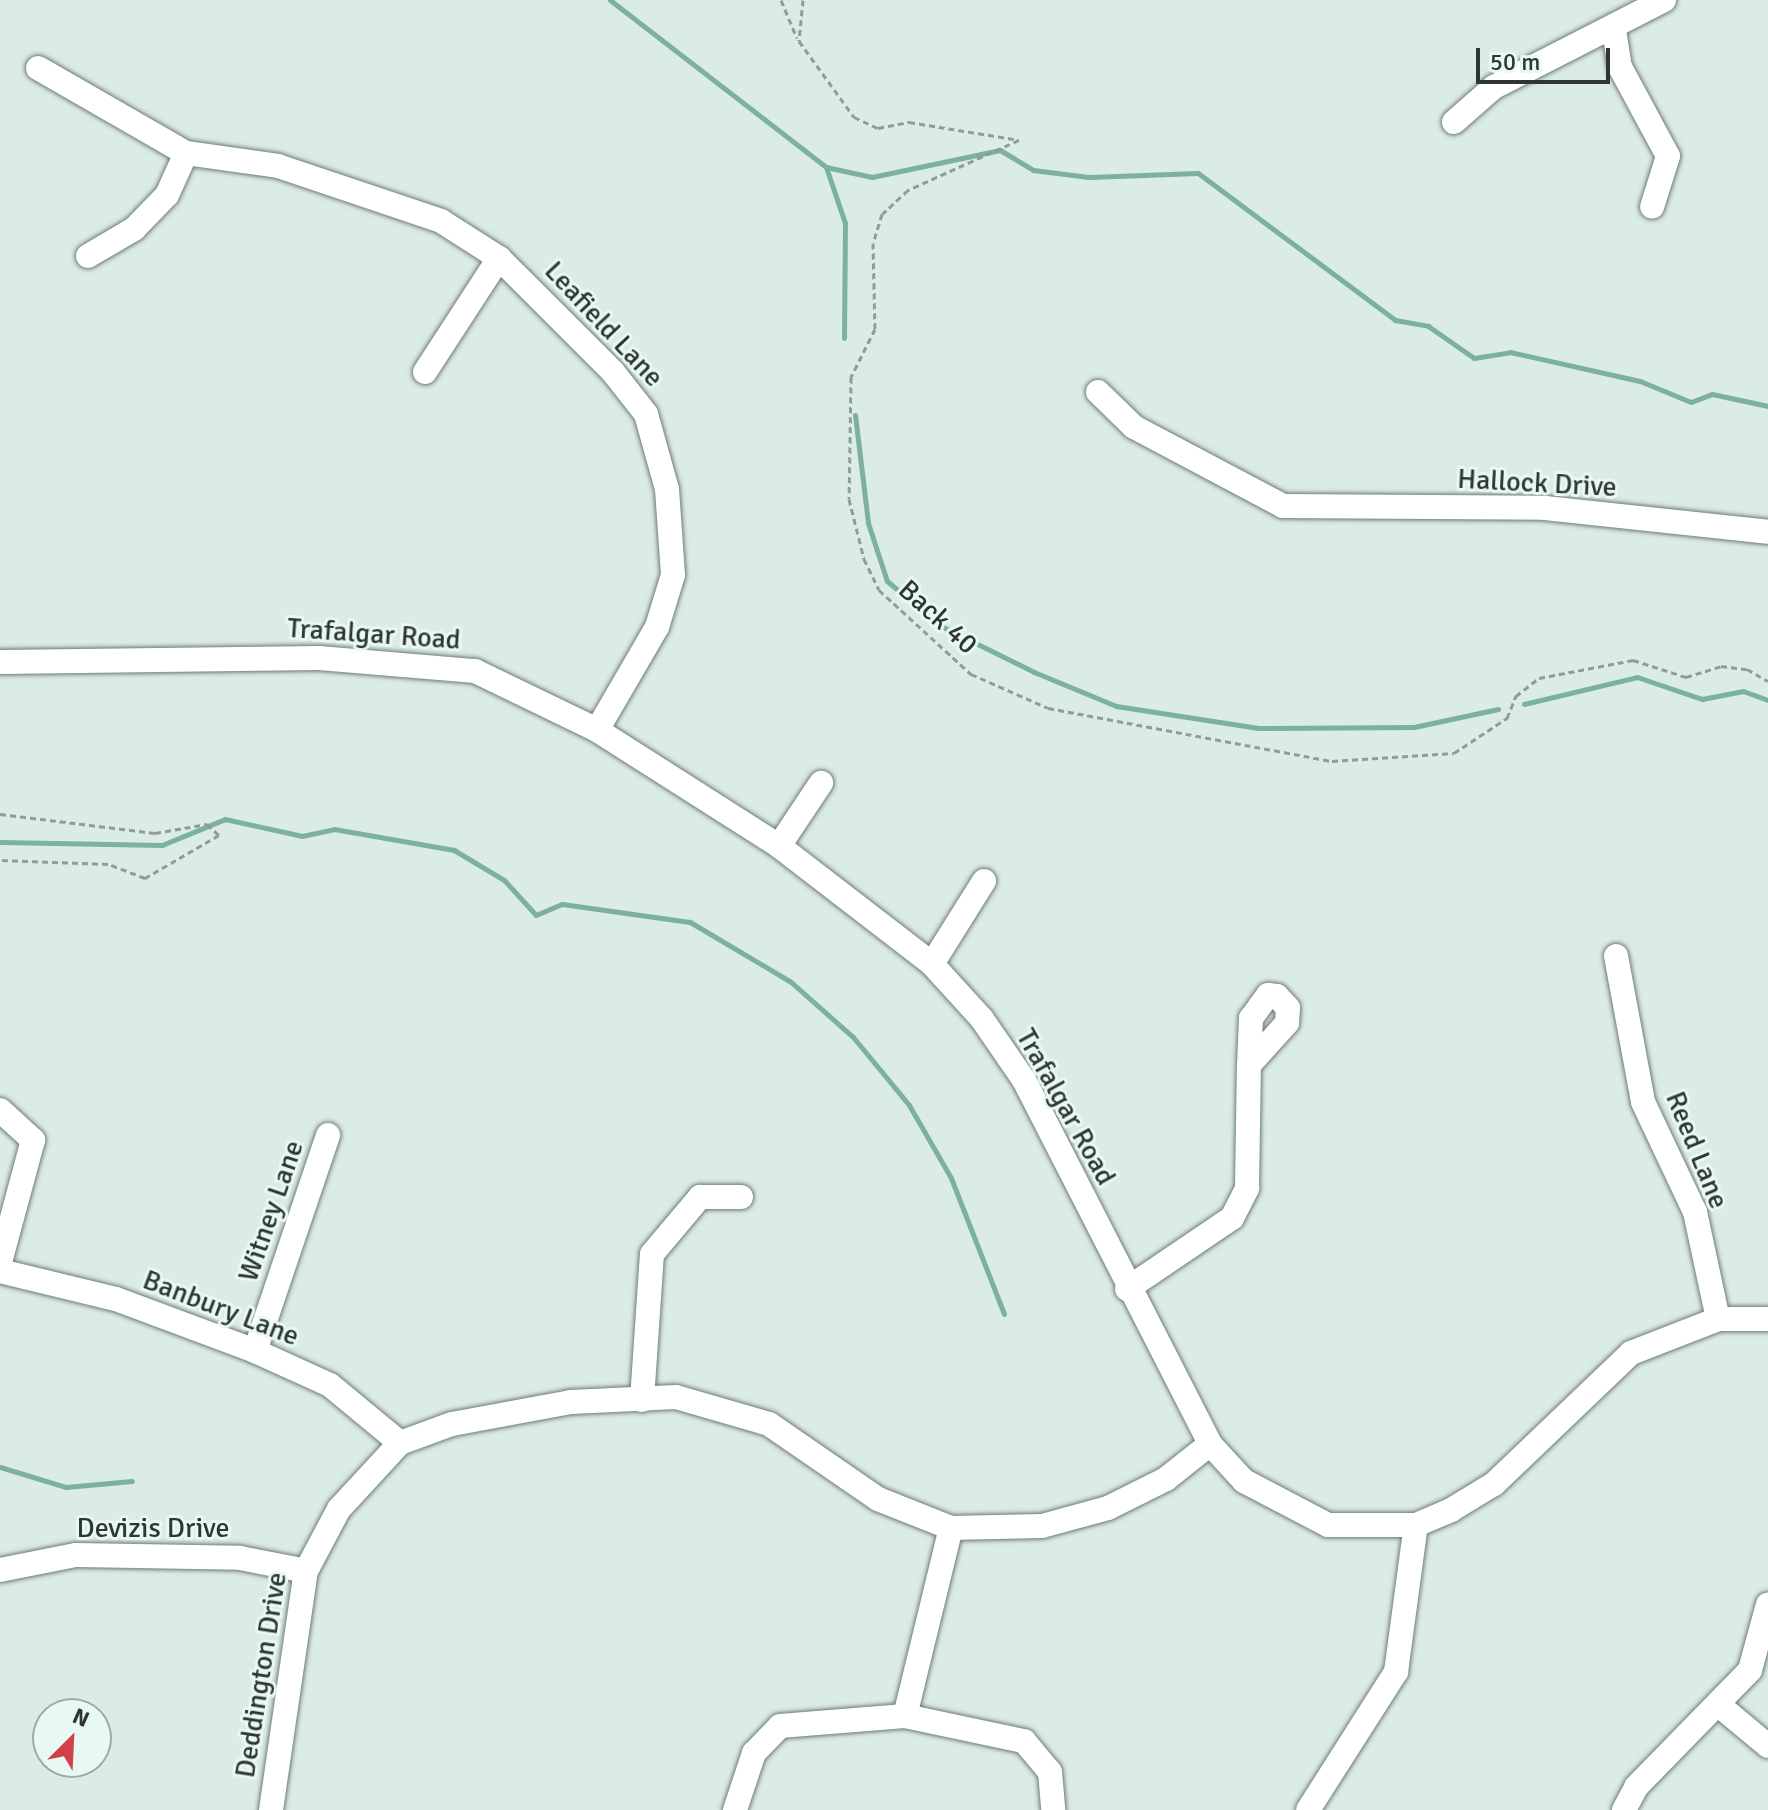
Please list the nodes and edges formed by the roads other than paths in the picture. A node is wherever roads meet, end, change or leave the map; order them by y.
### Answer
1 (1664, 0) edge
2 (1614, 30) junction
3 (38, 68) dead end
4 (1454, 122) dead end
5 (186, 153) junction
6 (1652, 207) dead end
7 (88, 256) dead end
8 (499, 258) junction
9 (425, 372) dead end
10 (1098, 392) dead end
11 (1768, 532) edge
12 (0, 662) edge
13 (597, 730) junction
14 (821, 783) dead end
15 (779, 846) junction
16 (984, 881) dead end
17 (1616, 956) dead end
18 (932, 964) junction
19 (1249, 1065) dead end
20 (0, 1110) edge
21 (328, 1135) dead end
22 (741, 1197) dead end
23 (0, 1262) edge
24 (0, 1271) edge
25 (1127, 1289) junction
26 (1718, 1319) junction
27 (1768, 1319) edge
28 (255, 1351) junction
29 (642, 1400) junction
30 (400, 1443) junction
31 (1210, 1444) junction
32 (1416, 1525) junction
33 (951, 1528) junction
34 (0, 1570) edge
35 (306, 1571) junction
36 (1768, 1604) edge
37 (1721, 1707) junction
38 (905, 1716) junction
39 (1768, 1746) edge
40 (271, 1810) edge
41 (735, 1810) edge
42 (1053, 1810) edge
43 (1308, 1810) edge
44 (1624, 1810) edge

1 - 2 street
2 - 4 street
2 - 6 street
3 - 5 street, Leafield Lane
5 - 7 street
5 - 8 street, Leafield Lane
8 - 9 street
8 - 13 street, Leafield Lane
10 - 11 street, Hallock Drive
12 - 13 street, Trafalgar Road
13 - 15 street, Trafalgar Road
14 - 15 street
15 - 18 street, Trafalgar Road
16 - 18 street
17 - 26 street, Reed Lane
18 - 25 street, Trafalgar Road
19 - 25 street
20 - 23 street
21 - 28 street, Witney Lane
22 - 29 street
24 - 28 street, Banbury Lane
25 - 31 street, Trafalgar Road
26 - 27 street, Trafalgar Road
26 - 32 street, Trafalgar Road
28 - 30 street, Banbury Lane
29 - 30 street, Deddington Drive
29 - 33 street, Deddington Drive
30 - 35 street, Deddington Drive
31 - 32 street, Trafalgar Road
31 - 33 street, Deddington Drive
32 - 43 street
33 - 38 street
34 - 35 street, Devizis Drive
35 - 40 street, Deddington Drive
36 - 37 street
37 - 39 street
37 - 44 street
38 - 41 street
38 - 42 street

